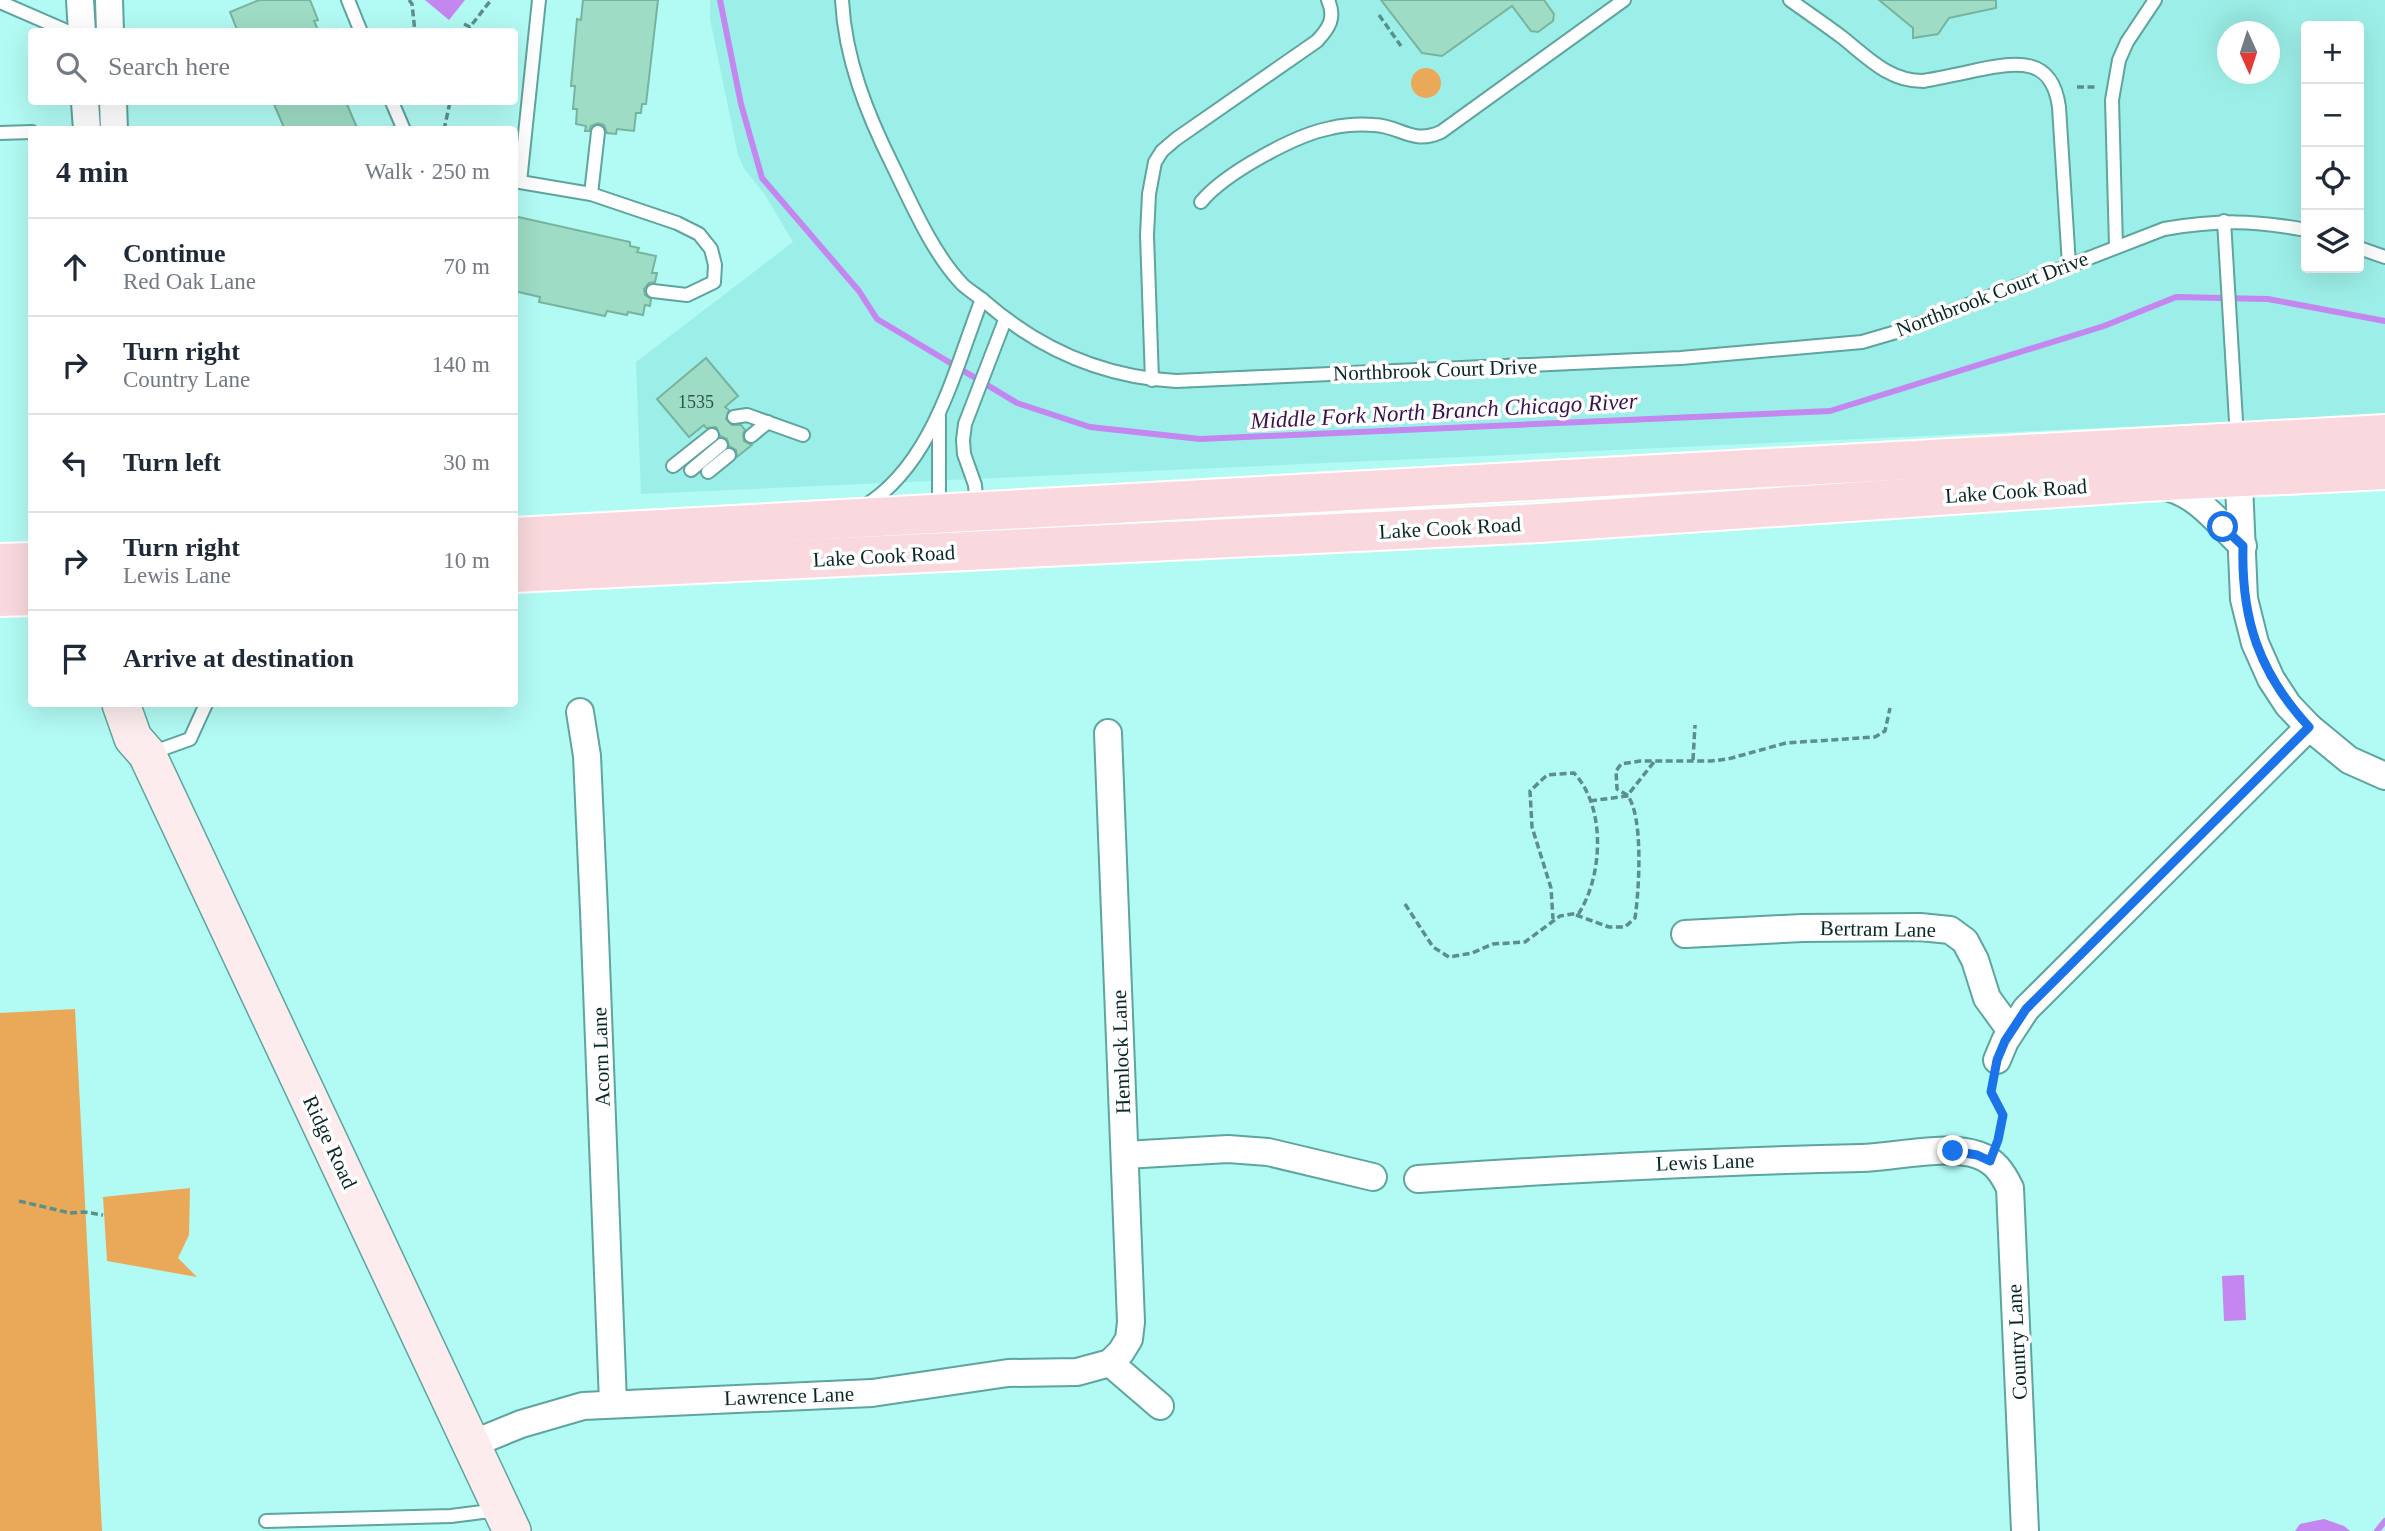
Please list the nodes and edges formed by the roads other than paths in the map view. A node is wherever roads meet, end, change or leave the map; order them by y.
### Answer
1 (80, 0) edge
2 (109, 0) edge
3 (348, 0) edge
4 (539, 0) edge
5 (842, 0) edge
6 (1328, 0) edge
7 (1624, 0) edge
8 (1790, 0) edge
9 (2155, 0) edge
10 (0, 2) edge
11 (60, 28) edge
12 (82, 28) edge
13 (110, 28) edge
14 (360, 28) edge
15 (85, 105) edge
16 (113, 105) edge
17 (393, 105) edge
18 (86, 126) edge
19 (114, 126) edge
20 (402, 126) edge
21 (28, 132) edge
22 (598, 132) dead end
23 (0, 133) edge
24 (518, 173) edge
25 (518, 181) edge
26 (591, 194) junction
27 (1201, 202) dead end
28 (2224, 221) junction
29 (2301, 229) edge
30 (2116, 246) junction
31 (2364, 250) edge
32 (2385, 257) edge
33 (2069, 265) junction
34 (653, 291) dead end
35 (982, 299) junction
36 (1005, 320) junction
37 (1152, 380) junction
38 (939, 413) junction
39 (761, 419) junction
40 (2385, 434) edge
41 (712, 435) dead end
42 (803, 435) dead end
43 (2237, 442) junction
44 (673, 466) dead end
45 (691, 470) dead end
46 (2385, 470) edge
47 (708, 472) dead end
48 (2145, 482) junction
49 (977, 513) junction
50 (836, 520) junction
51 (941, 533) junction
52 (518, 537) edge
53 (2243, 546) junction
54 (980, 551) junction
55 (28, 562) edge
56 (0, 563) edge
57 (518, 573) edge
58 (28, 596) edge
59 (0, 597) edge
60 (122, 707) edge
61 (146, 707) edge
62 (205, 707) edge
63 (580, 712) dead end
64 (2309, 727) junction
65 (1108, 733) dead end
66 (147, 754) junction
67 (2385, 776) edge
68 (1685, 934) dead end
69 (2011, 1031) junction
70 (1997, 1060) road end
71 (1125, 1155) junction
72 (1990, 1161) joint
73 (1373, 1177) dead end
74 (1419, 1178) dead end
75 (1110, 1363) junction
76 (613, 1403) junction
77 (1160, 1406) dead end
78 (472, 1444) junction
79 (507, 1520) edge
80 (266, 1521) dead end
81 (2025, 1531) edge

1 - 12 street
2 - 13 street
3 - 14 lane
4 - 24 lane
5 - 35 lane, Northbrook Court Drive
6 - 37 lane
7 - 27 lane
8 - 33 lane
9 - 30 lane
10 - 11 lane
15 - 18 street
16 - 19 street
17 - 20 lane
21 - 23 lane
22 - 26 lane
25 - 26 lane
26 - 34 lane
28 - 29 lane, Northbrook Court Drive
28 - 30 lane, Northbrook Court Drive
28 - 43 lane
30 - 33 lane, Northbrook Court Drive
31 - 32 lane
33 - 37 lane, Northbrook Court Drive
35 - 36 lane, Northbrook Court Drive
35 - 38 lane
36 - 37 lane, Northbrook Court Drive
36 - 49 lane
38 - 50 lane
38 - 51 lane
39 - 39 lane
39 - 42 lane
40 - 43 main road, Lake Cook Road
41 - 44 lane
43 - 46 main road, Lake Cook Road
43 - 48 main road, Lake Cook Road
43 - 49 main road, Lake Cook Road
43 - 53 street
45 - 47 lane
48 - 53 street
48 - 54 main road, Lake Cook Road
49 - 51 main road, Lake Cook Road
49 - 54 lane
50 - 51 main road, Lake Cook Road
50 - 52 main road, Lake Cook Road
51 - 54 main road, Lake Cook Road
51 - 57 main road, Lake Cook Road
53 - 64 street
55 - 56 main road
58 - 59 main road
60 - 66 street, Ridge Road
61 - 66 street, Ridge Road
62 - 66 lane
63 - 76 street, Acorn Lane
64 - 67 street
64 - 69 street
65 - 71 street, Hemlock Lane
66 - 78 street, Ridge Road
68 - 69 street, Bertram Lane
69 - 70 street
71 - 73 street
71 - 75 street, Hemlock Lane
72 - 74 street, Lewis Lane
72 - 81 street, Country Lane
75 - 76 street, Lawrence Lane
75 - 77 street
76 - 78 street, Lawrence Lane
78 - 79 street, Ridge Road
79 - 80 lane

